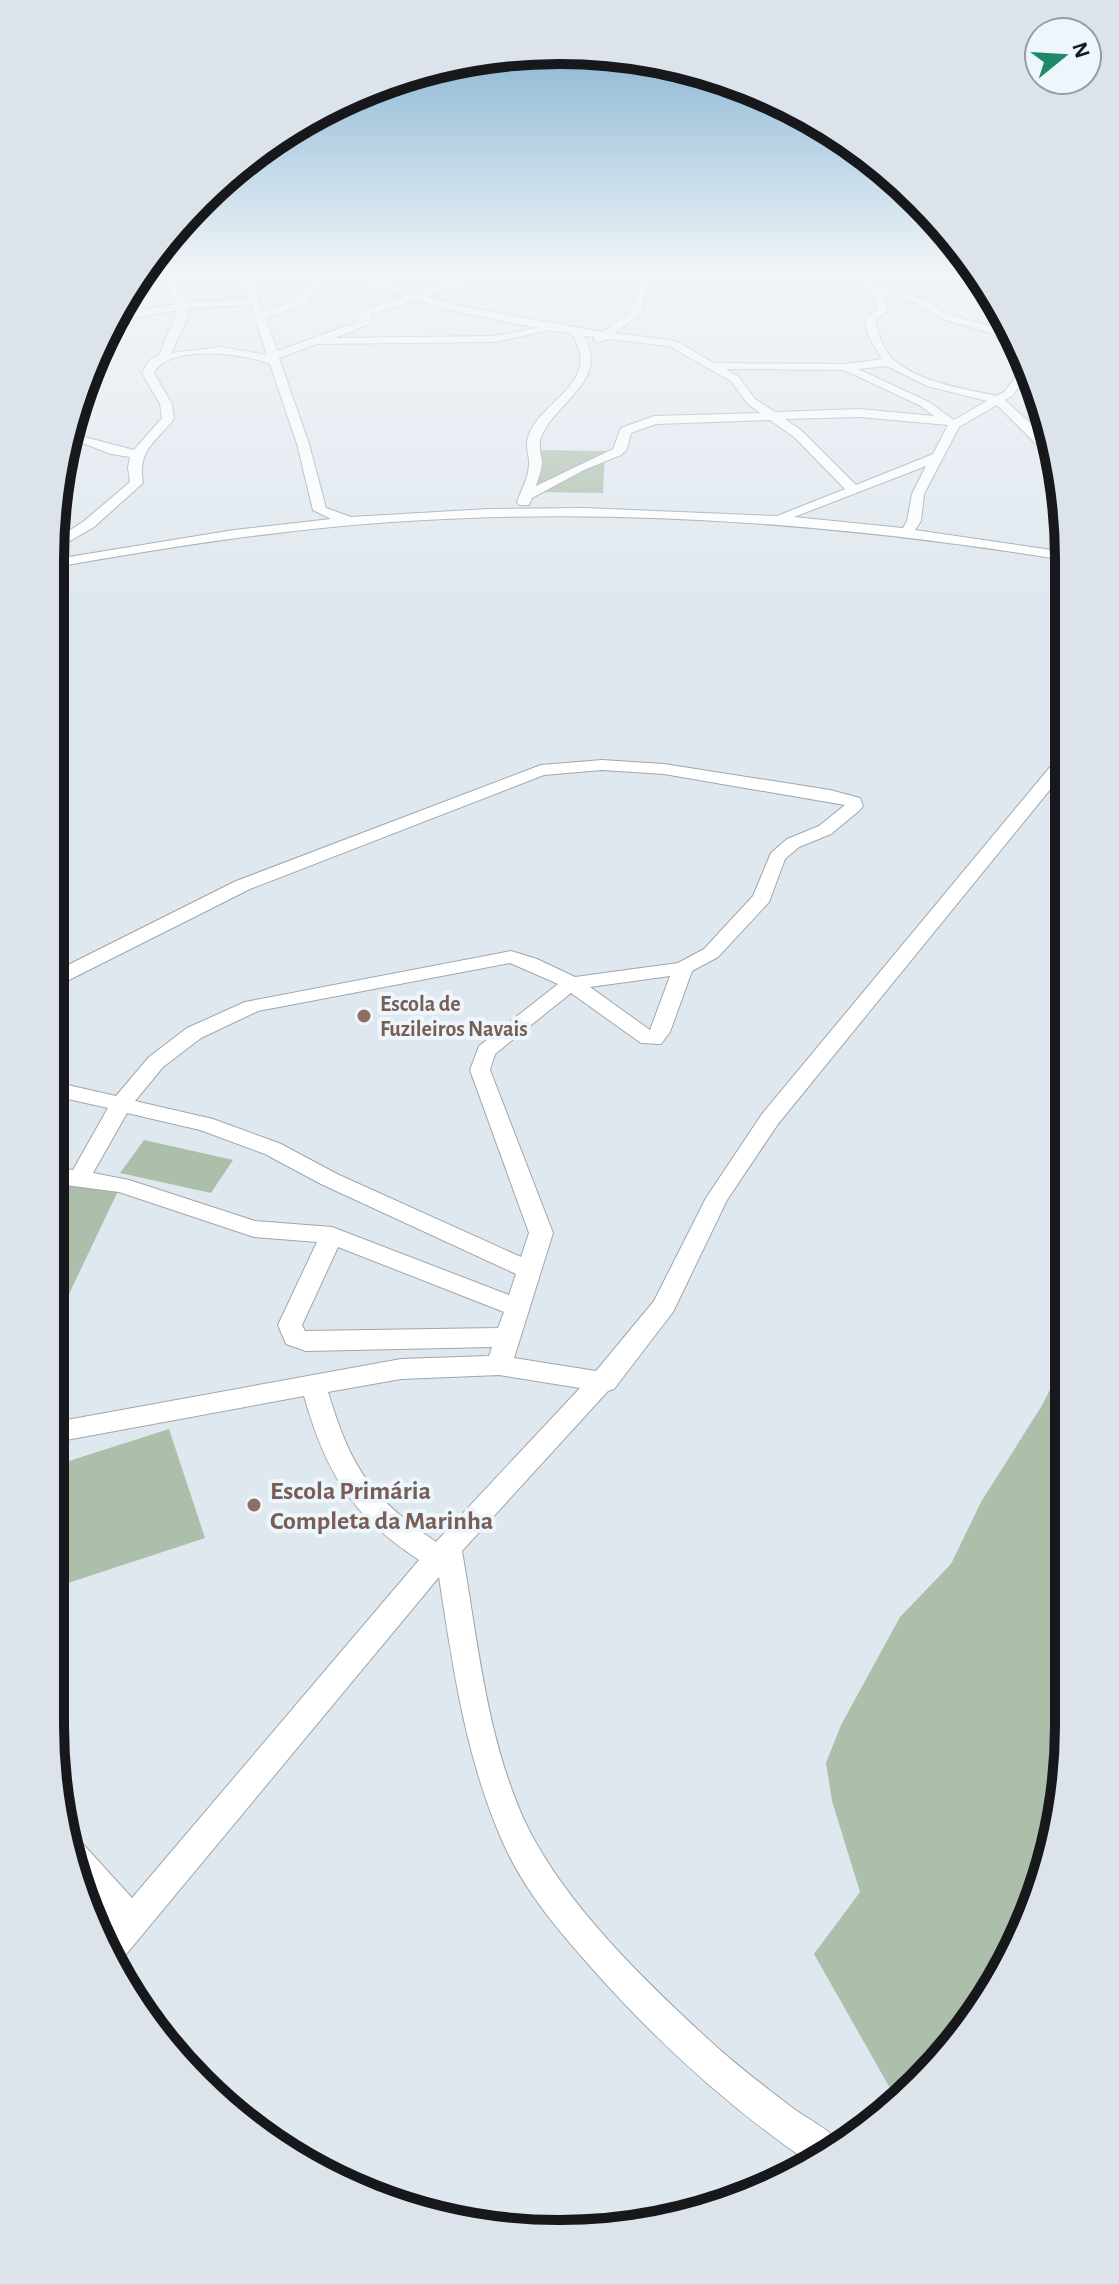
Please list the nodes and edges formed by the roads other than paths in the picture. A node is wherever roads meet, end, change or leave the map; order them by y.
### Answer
1 (154, 383) edge
2 (283, 383) edge
3 (577, 383) edge
4 (738, 383) edge
5 (875, 383) edge
6 (928, 383) edge
7 (1016, 385) joint
8 (1023, 385) edge
9 (998, 400) junction
10 (776, 416) junction
11 (951, 423) junction
12 (81, 438) dead end
13 (1040, 441) edge
14 (137, 454) junction
15 (941, 455) junction
16 (854, 490) junction
17 (526, 499) junction
18 (320, 510) junction
19 (505, 512) junction
20 (537, 512) junction
21 (779, 519) junction
22 (352, 521) junction
23 (295, 526) junction
24 (907, 532) junction
25 (65, 540) edge
26 (1055, 554) edge
27 (64, 562) edge
28 (1055, 772) edge
29 (683, 968) junction
30 (64, 975) edge
31 (570, 984) junction
32 (64, 1091) edge
33 (122, 1103) junction
34 (64, 1176) edge
35 (80, 1177) junction
36 (332, 1235) junction
37 (530, 1271) junction
38 (518, 1308) junction
39 (509, 1337) junction
40 (499, 1365) junction
41 (605, 1382) junction
42 (314, 1386) junction
43 (64, 1431) edge
44 (443, 1553) junction
45 (86, 1871) edge
46 (133, 1923) junction
47 (115, 1945) edge
48 (818, 2147) edge

1 - 14 street
2 - 18 street
3 - 17 street
4 - 10 street
5 - 11 street
6 - 9 street
7 - 8 street
7 - 9 street
9 - 11 street
9 - 13 street
10 - 11 street
10 - 16 street
10 - 17 street
11 - 15 street
12 - 14 street
14 - 25 street
15 - 16 street
15 - 24 street
16 - 21 street
17 - 19 street
17 - 20 street
18 - 22 street
18 - 23 street
19 - 20 street
19 - 22 street
20 - 21 street
21 - 24 street
22 - 23 street
23 - 27 street
24 - 26 street
28 - 41 street
29 - 30 street
29 - 31 street
29 - 31 street
31 - 33 street
31 - 37 street
32 - 33 street
33 - 35 street
33 - 37 street
34 - 35 street
35 - 36 street
36 - 38 street
36 - 39 street
37 - 38 street
38 - 39 street
39 - 40 street
40 - 41 street
40 - 42 street
41 - 44 street
42 - 43 street
42 - 44 street
44 - 46 street
44 - 48 street
45 - 46 street
46 - 47 street

